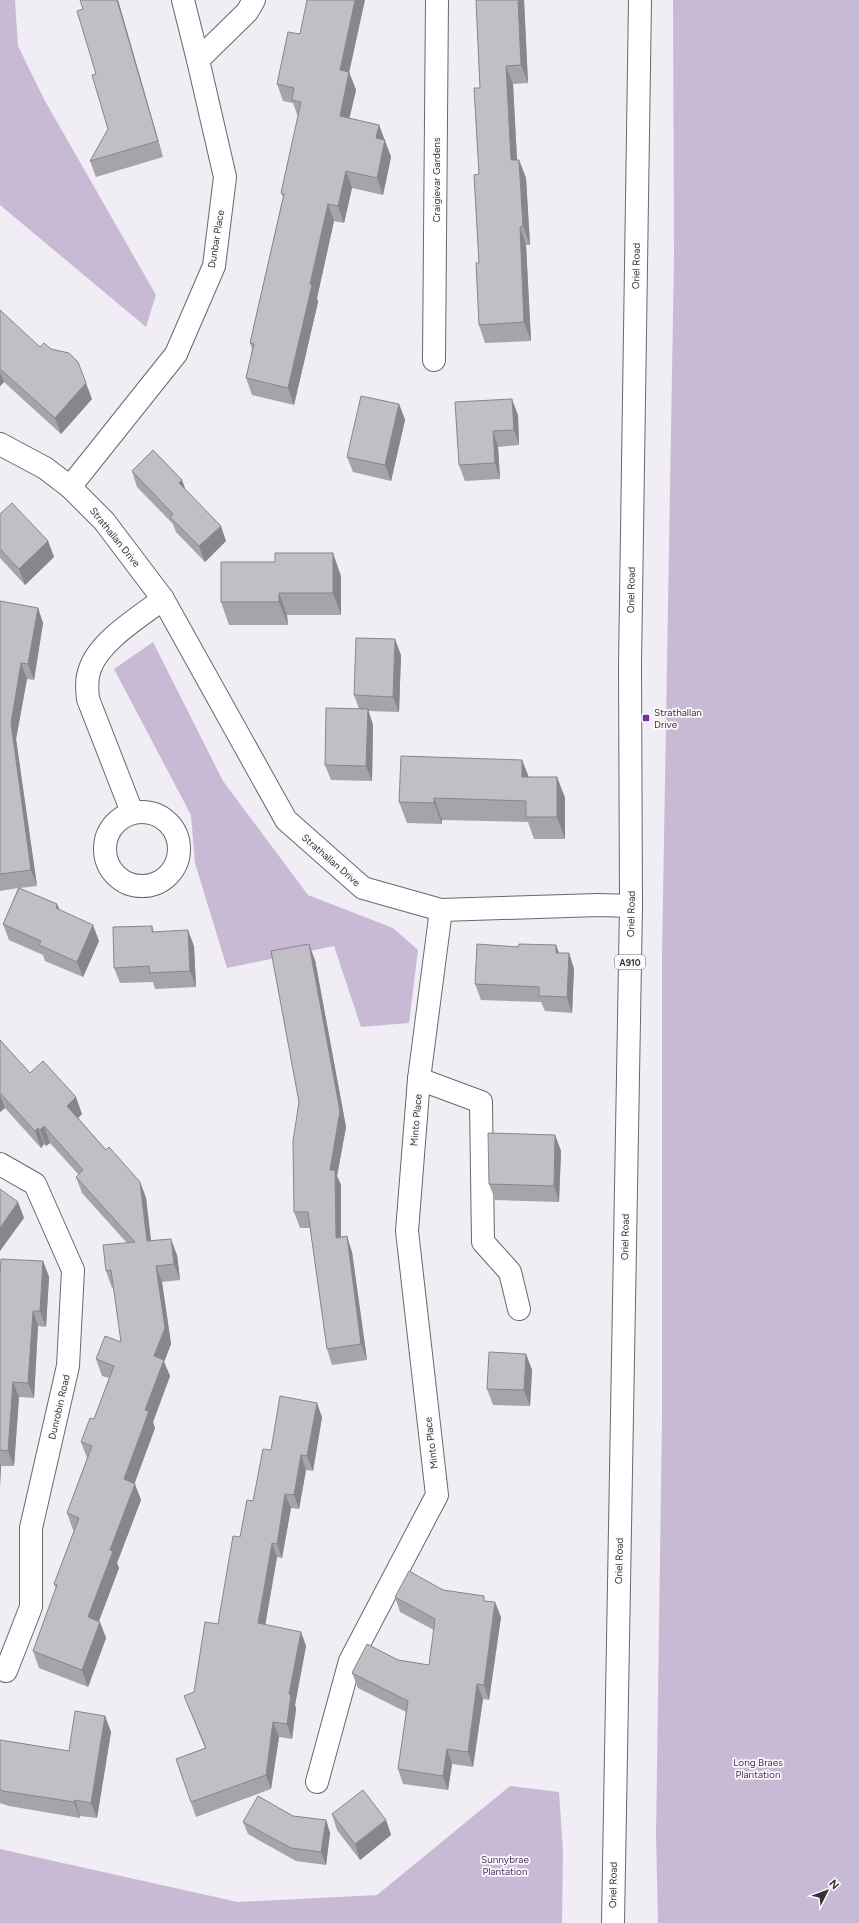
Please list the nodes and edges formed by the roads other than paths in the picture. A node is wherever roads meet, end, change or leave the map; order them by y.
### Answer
1 (183, 0) edge
2 (254, 0) edge
3 (437, 0) edge
4 (640, 0) edge
5 (198, 60) junction
6 (434, 360) dead end
7 (0, 444) edge
8 (70, 487) junction
9 (163, 599) junction
10 (132, 812) dead end
11 (631, 906) junction
12 (441, 910) junction
13 (419, 1079) junction
14 (0, 1164) edge
15 (519, 1309) dead end
16 (6, 1671) dead end
17 (317, 1782) dead end
18 (612, 1923) edge

1 - 5 street, Dunbar Place
2 - 5 street
3 - 6 street, Craigievar Gardens
4 - 11 street, Oriel Road / A910
5 - 8 street, Dunbar Place
7 - 8 street, Strathallan Drive
8 - 9 street, Strathallan Drive
9 - 10 street
9 - 12 street, Strathallan Drive
11 - 12 street, Strathallan Drive
11 - 18 street, Oriel Road / A910
12 - 13 street, Minto Place
13 - 15 street, Minto Place
13 - 17 street, Minto Place
14 - 16 street, Dunrobin Road

